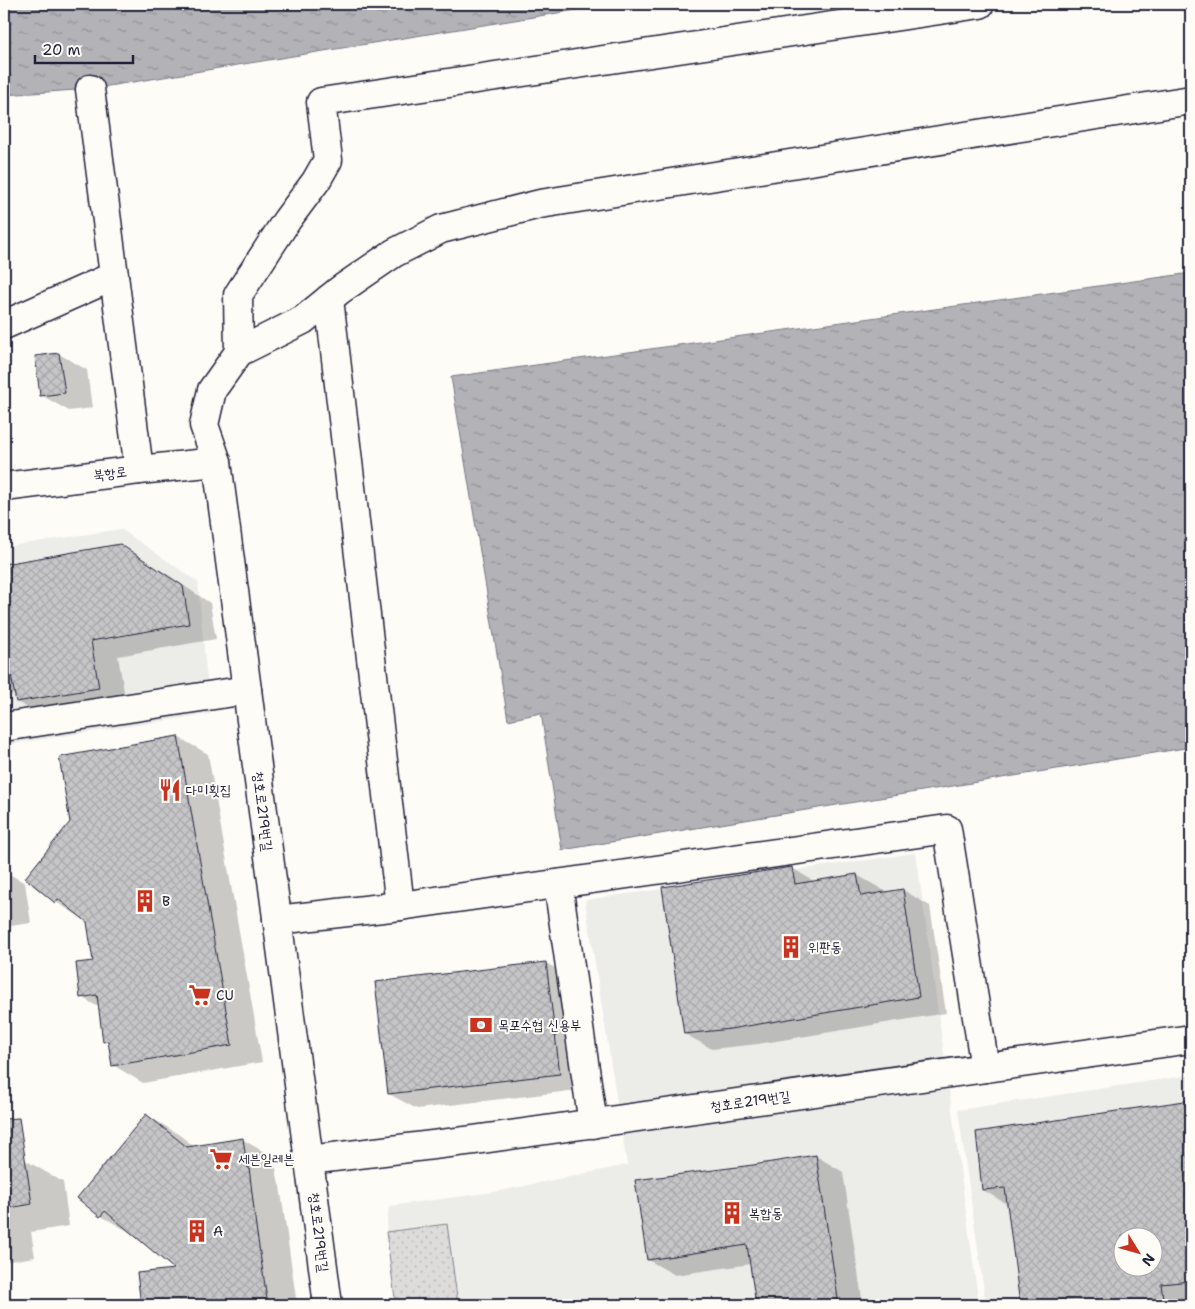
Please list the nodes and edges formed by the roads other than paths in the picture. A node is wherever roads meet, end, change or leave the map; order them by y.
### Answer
1 (980, 4) edge
2 (90, 89) dead end
3 (1191, 100) edge
4 (114, 276) junction
5 (329, 299) junction
6 (4, 325) edge
7 (238, 352) junction
8 (217, 462) junction
9 (140, 470) junction
10 (4, 487) edge
11 (247, 690) junction
12 (4, 727) edge
13 (558, 884) junction
14 (400, 906) junction
15 (277, 920) junction
16 (1191, 1039) edge
17 (985, 1068) junction
18 (594, 1124) junction
19 (309, 1160) junction
20 (328, 1305) edge

1 - 7 street
2 - 4 street
3 - 5 street
4 - 6 street
4 - 9 street
5 - 7 street
5 - 14 street
7 - 8 street, 청호로219번길
8 - 9 street, 북항로
8 - 11 street, 청호로219번길
9 - 10 street, 북항로
11 - 12 street
11 - 15 street, 청호로219번길
13 - 14 street
13 - 17 street
13 - 18 street
14 - 15 street
15 - 19 street, 청호로219번길
16 - 17 street, 청호로219번길
17 - 18 street, 청호로219번길
18 - 19 street, 청호로219번길
19 - 20 street, 청호로219번길

